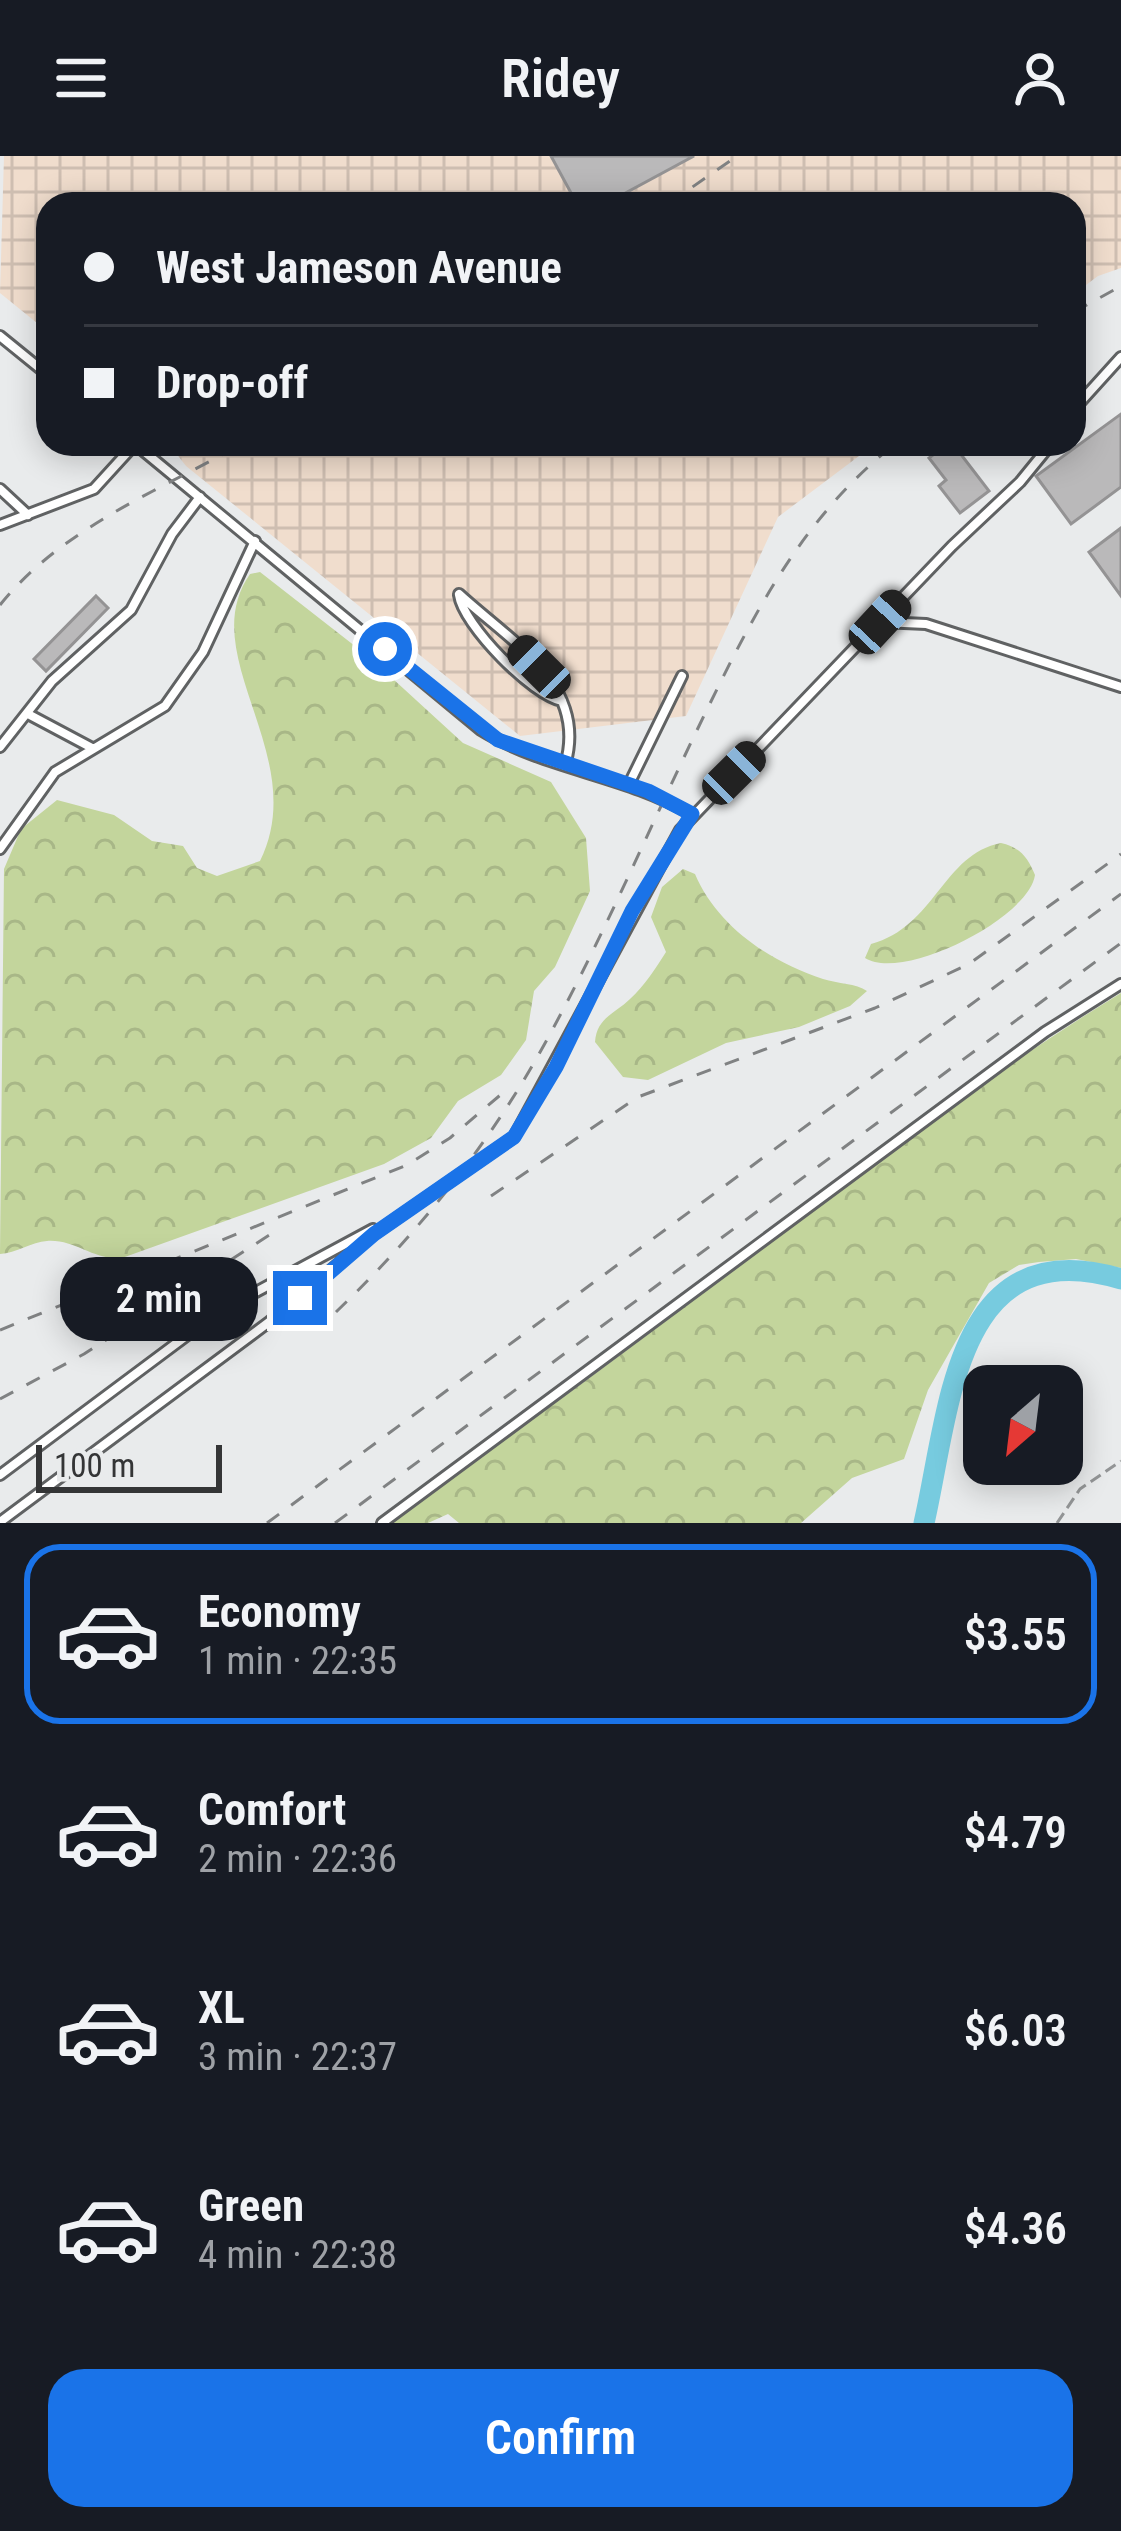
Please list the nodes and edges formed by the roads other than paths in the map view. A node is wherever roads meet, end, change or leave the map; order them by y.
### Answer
1 (0, 336) edge
2 (1121, 357) edge
3 (36, 365) edge
4 (1086, 396) edge
5 (124, 456) edge
6 (150, 456) edge
7 (1042, 456) edge
8 (0, 489) edge
9 (200, 497) junction
10 (29, 515) junction
11 (0, 524) edge
12 (255, 541) junction
13 (880, 622) junction
14 (682, 676) dead end
15 (1121, 687) edge
16 (562, 701) junction
17 (28, 714) junction
18 (0, 747) edge
19 (93, 748) junction
20 (565, 765) junction
21 (629, 784) junction
22 (692, 814) junction
23 (1, 845) edge
24 (1121, 984) edge
25 (386, 1224) junction
26 (0, 1474) edge
27 (0, 1522) edge
28 (382, 1523) edge

1 - 3 lane
2 - 4 lane
5 - 10 lane
6 - 9 lane
7 - 13 lane
8 - 10 lane
9 - 12 lane
9 - 17 lane
10 - 11 lane
12 - 19 lane
12 - 20 lane
13 - 15 lane
13 - 22 lane
14 - 21 lane
16 - 16 lane
16 - 20 lane
17 - 18 lane
17 - 19 lane
19 - 23 lane
20 - 21 lane
21 - 22 lane
22 - 25 lane
24 - 28 lane
25 - 26 lane
25 - 27 lane

